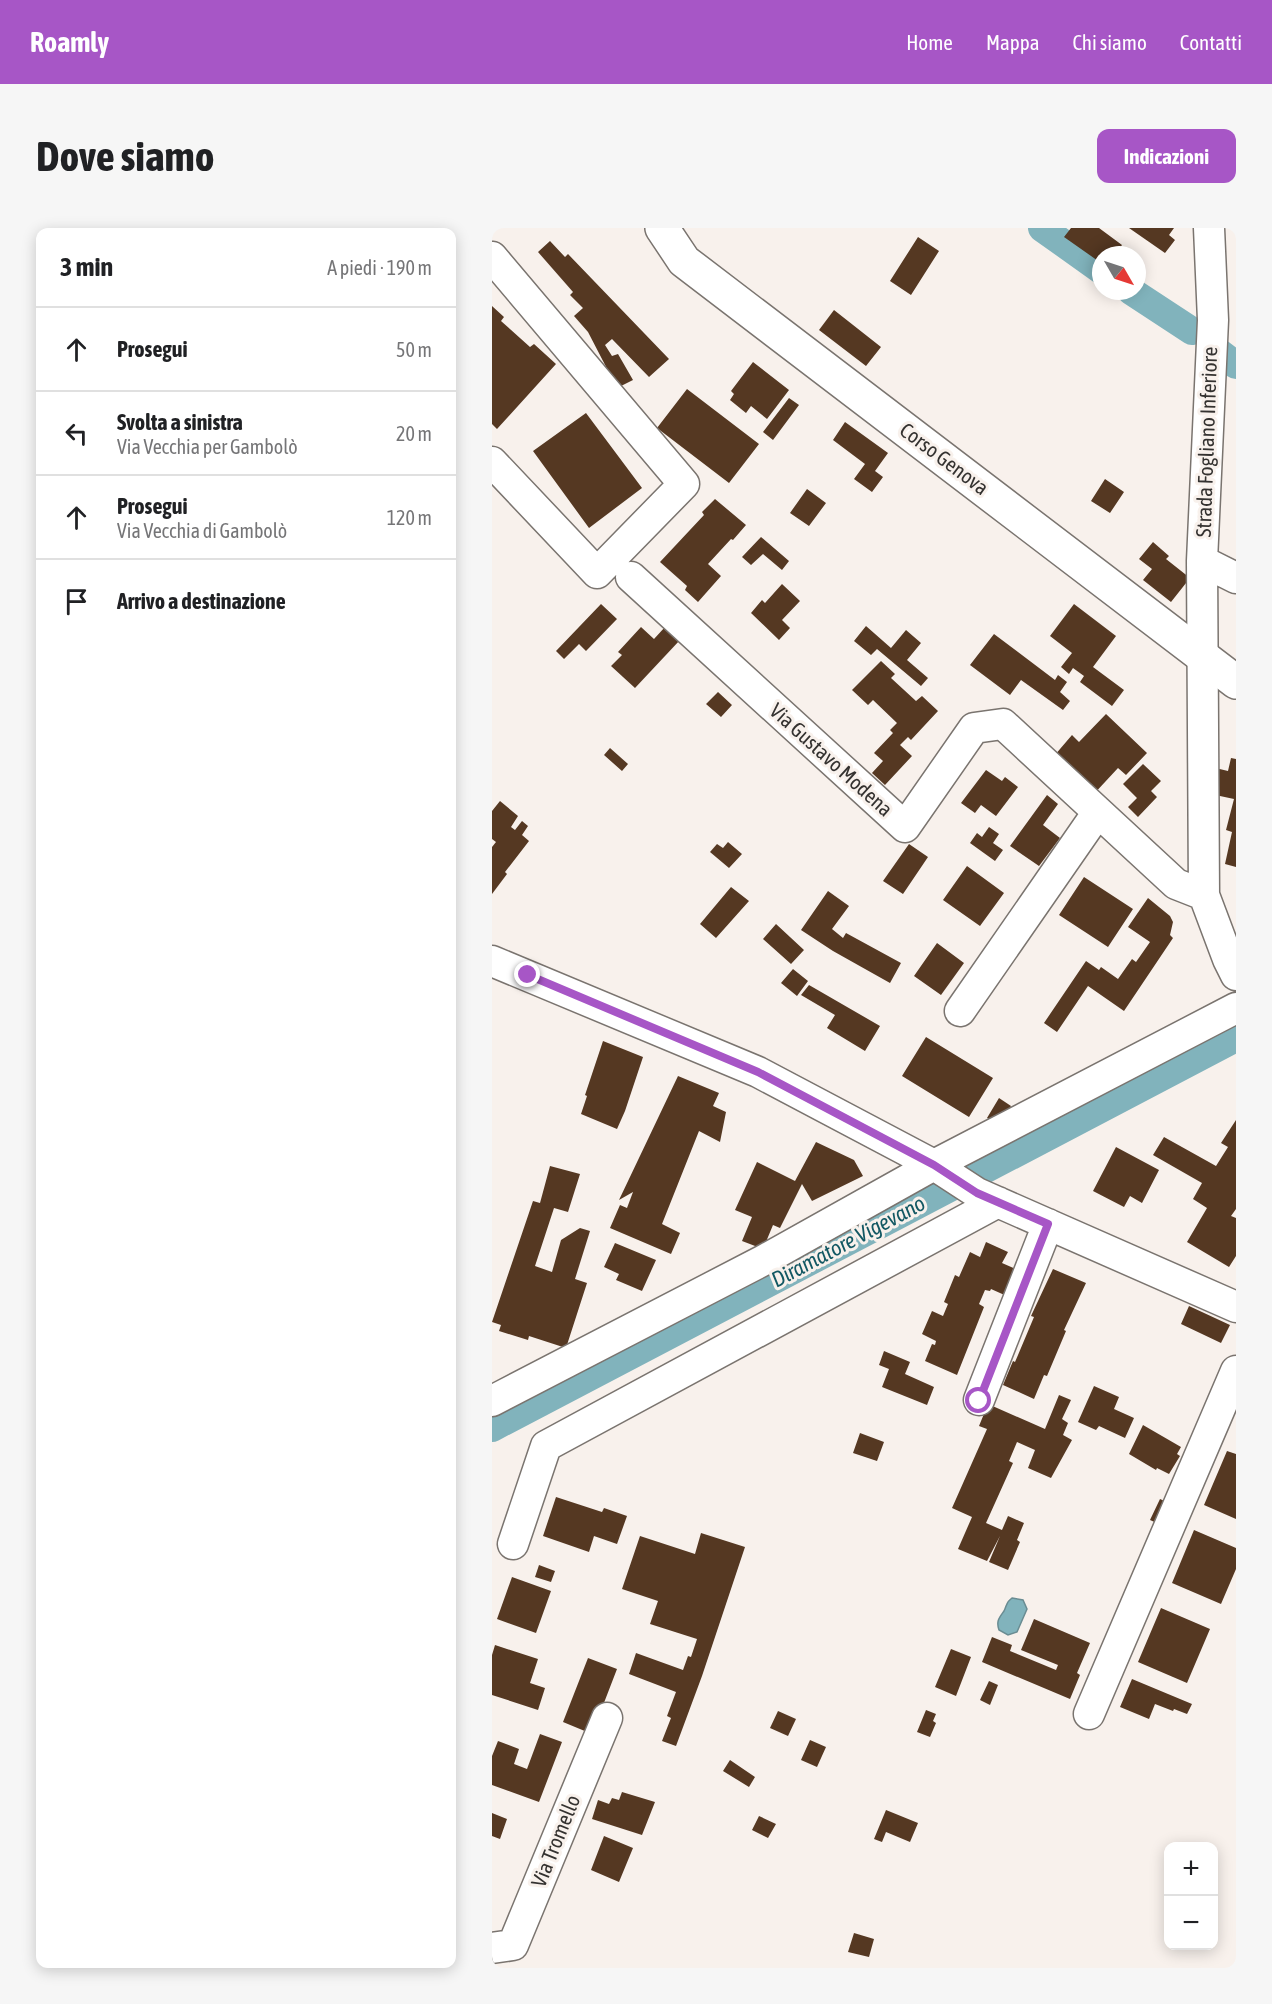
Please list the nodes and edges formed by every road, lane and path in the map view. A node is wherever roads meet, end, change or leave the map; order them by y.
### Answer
1 (637, 228) edge
2 (662, 228) edge
3 (1209, 228) edge
4 (492, 257) edge
5 (684, 261) junction
6 (1224, 329) edge
7 (492, 462) edge
8 (1202, 561) junction
9 (631, 577) dead end
10 (1236, 578) edge
11 (1202, 656) junction
12 (1236, 682) edge
13 (1098, 812) junction
14 (1204, 895) junction
15 (492, 961) edge
16 (1236, 975) edge
17 (1236, 1008) edge
18 (960, 1011) dead end
19 (939, 1169) junction
20 (988, 1197) junction
21 (1048, 1224) junction
22 (1236, 1306) edge
23 (1236, 1371) edge
24 (492, 1401) edge
25 (979, 1401) dead end
26 (513, 1544) dead end
27 (1089, 1714) dead end
28 (607, 1718) dead end
29 (492, 1948) edge

1 - 5 main road
2 - 5 main road, Corso Genova
3 - 6 street, Strada Fogliano Inferiore
4 - 7 street
5 - 11 main road, Corso Genova
6 - 8 street, Strada Fogliano Inferiore
8 - 10 street
8 - 11 street, Strada Fogliano Inferiore
9 - 13 street, Via Gustavo Modena
11 - 12 main road, Corso Genova
11 - 14 street
13 - 14 street, Via Gustavo Modena
13 - 18 street
14 - 16 street
15 - 19 street
17 - 19 street
19 - 20 street
19 - 24 street
20 - 21 street
20 - 26 street
21 - 22 street
21 - 25 street
23 - 27 street
28 - 29 street, Via Tromello

